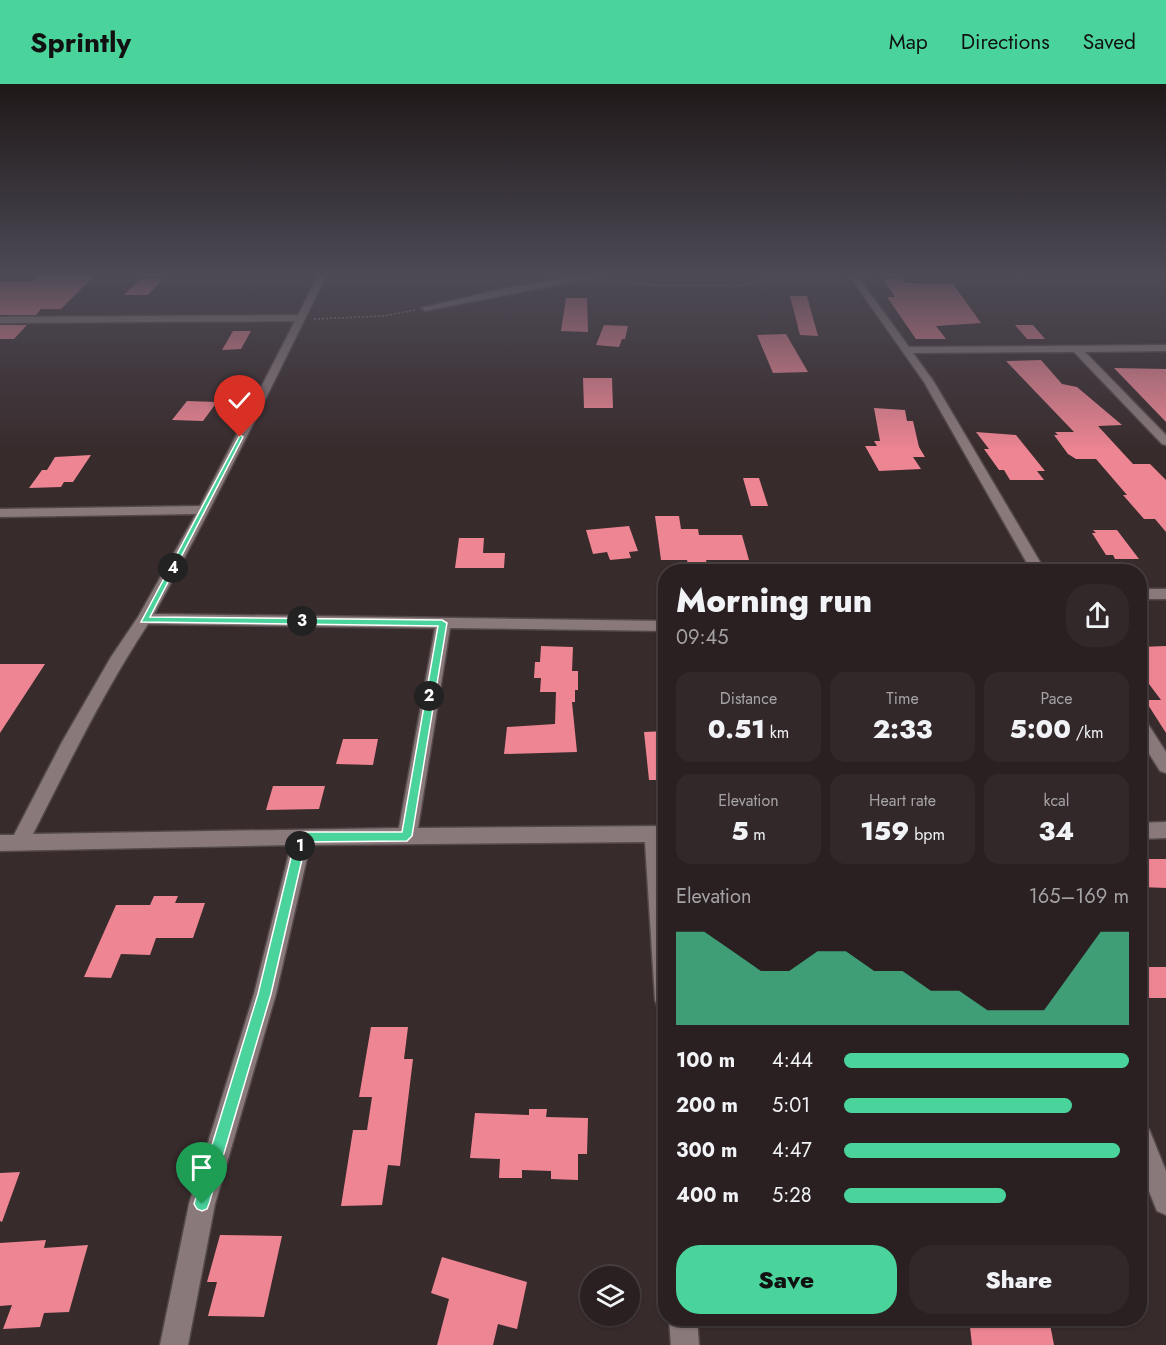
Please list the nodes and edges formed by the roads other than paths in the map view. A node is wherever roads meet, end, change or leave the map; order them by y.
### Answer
1 (295, 333) edge
2 (894, 333) edge
3 (1076, 348) junction
4 (1166, 348) edge
5 (906, 350) junction
6 (1166, 442) edge
7 (202, 510) junction
8 (0, 513) edge
9 (1035, 564) edge
10 (1147, 594) edge
11 (1166, 594) edge
12 (144, 620) junction
13 (442, 623) junction
14 (658, 626) edge
15 (1147, 736) edge
16 (1166, 766) edge
17 (1166, 830) edge
18 (1147, 831) edge
19 (658, 834) edge
20 (407, 836) junction
21 (302, 837) junction
22 (20, 842) junction
23 (0, 843) edge
24 (1147, 1155) edge
25 (1166, 1202) edge
26 (684, 1326) edge
27 (174, 1345) edge
28 (685, 1345) edge

1 - 7 street
2 - 5 street
3 - 4 street
3 - 5 street
3 - 6 street
5 - 9 street
7 - 8 street
7 - 12 street
10 - 11 street
12 - 13 street
12 - 22 street
13 - 14 street
13 - 20 street
15 - 16 street
17 - 18 street
19 - 20 street
20 - 21 street
21 - 22 street
21 - 27 street
22 - 23 street
24 - 25 street
26 - 28 street

